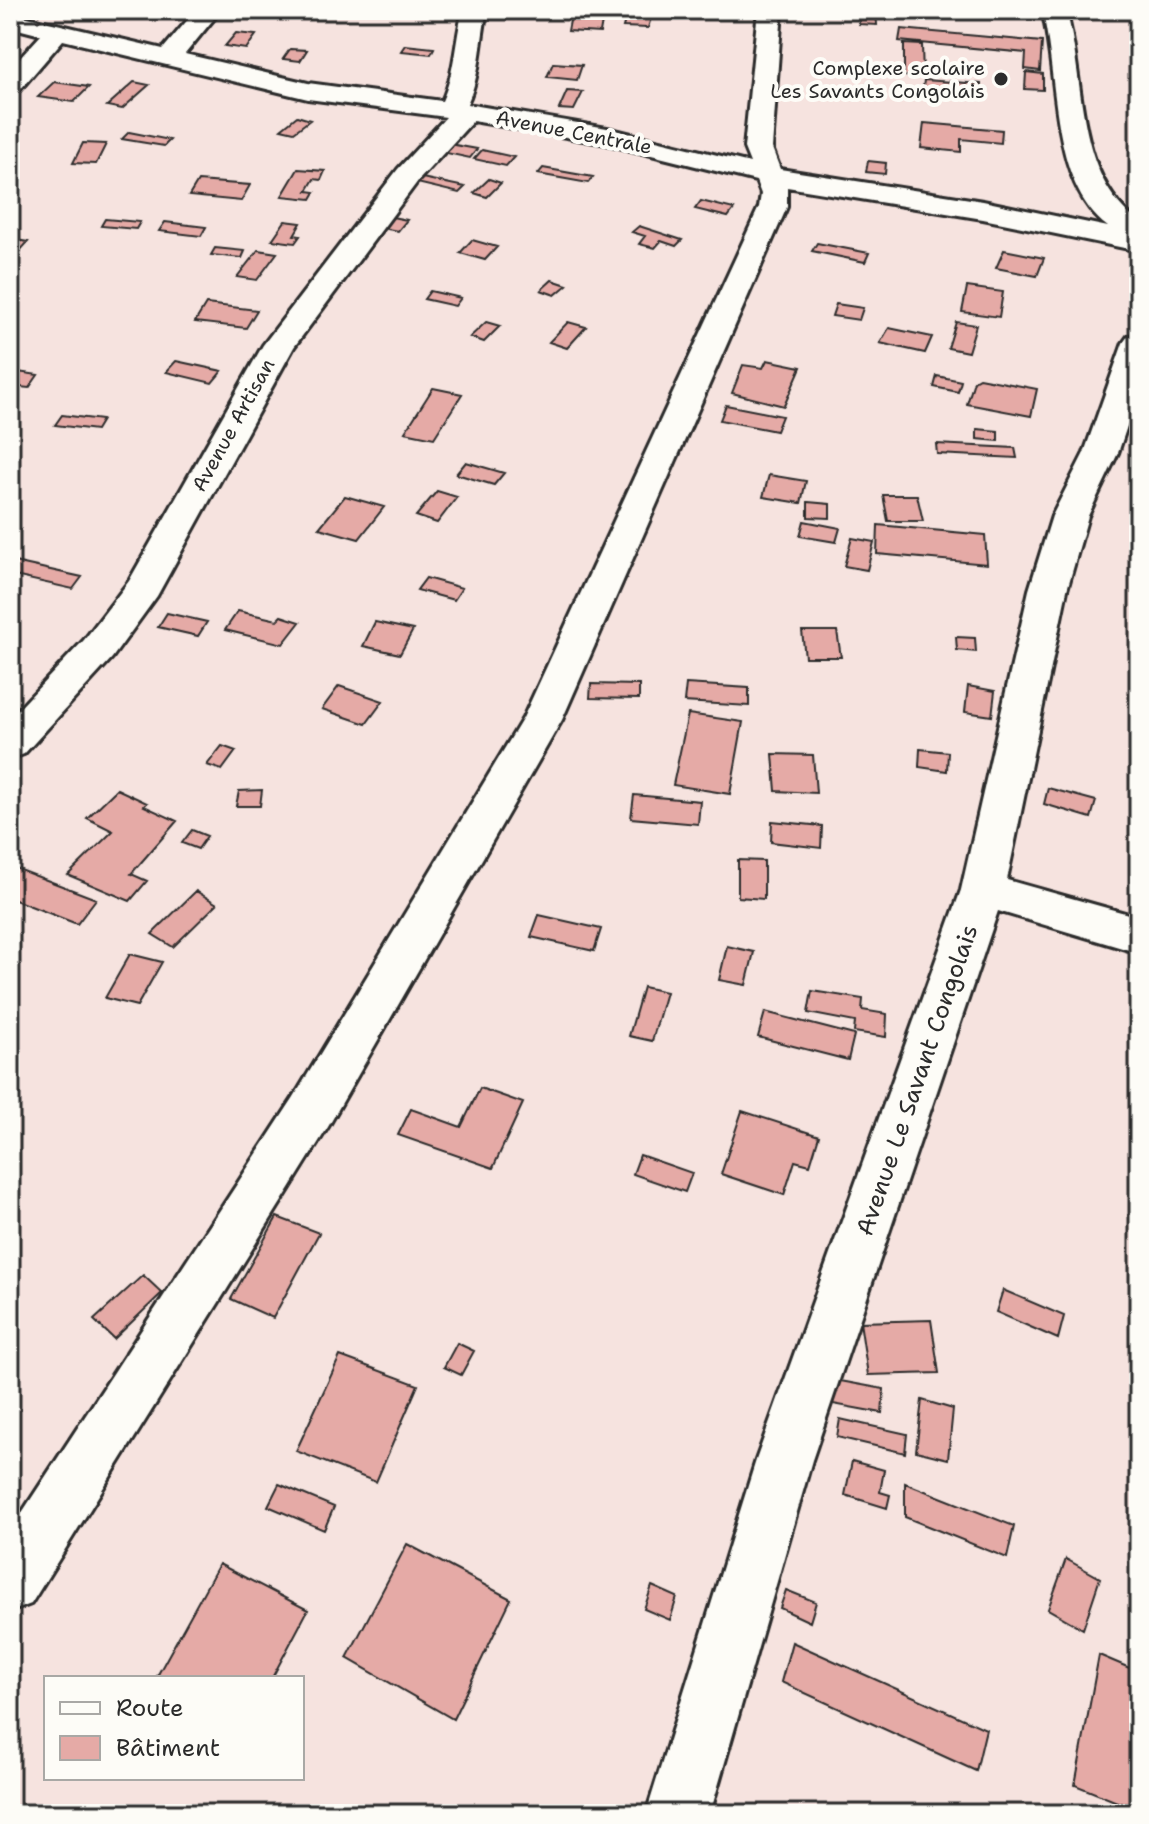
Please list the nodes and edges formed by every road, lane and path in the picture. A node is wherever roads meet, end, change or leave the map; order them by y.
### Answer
1 (209, 10) edge
2 (475, 10) edge
3 (770, 10) edge
4 (1054, 10) edge
5 (10, 20) edge
6 (55, 34) junction
7 (169, 57) junction
8 (10, 85) edge
9 (458, 111) junction
10 (769, 176) junction
11 (1139, 236) edge
12 (1139, 242) edge
13 (1139, 343) edge
14 (10, 744) edge
15 (983, 890) junction
16 (1139, 935) edge
17 (10, 1583) edge
18 (678, 1814) edge

1 - 7 street
2 - 9 street
3 - 10 street
4 - 11 street
5 - 6 street, Avenue Centrale
6 - 7 street, Avenue Centrale
6 - 8 street
7 - 9 street, Avenue Centrale
9 - 10 street, Avenue Centrale
9 - 14 street, Avenue Artisan
10 - 12 street, Avenue Centrale
10 - 17 street
13 - 15 street, Avenue Le Savant Congolais
15 - 16 street
15 - 18 street, Avenue Le Savant Congolais

